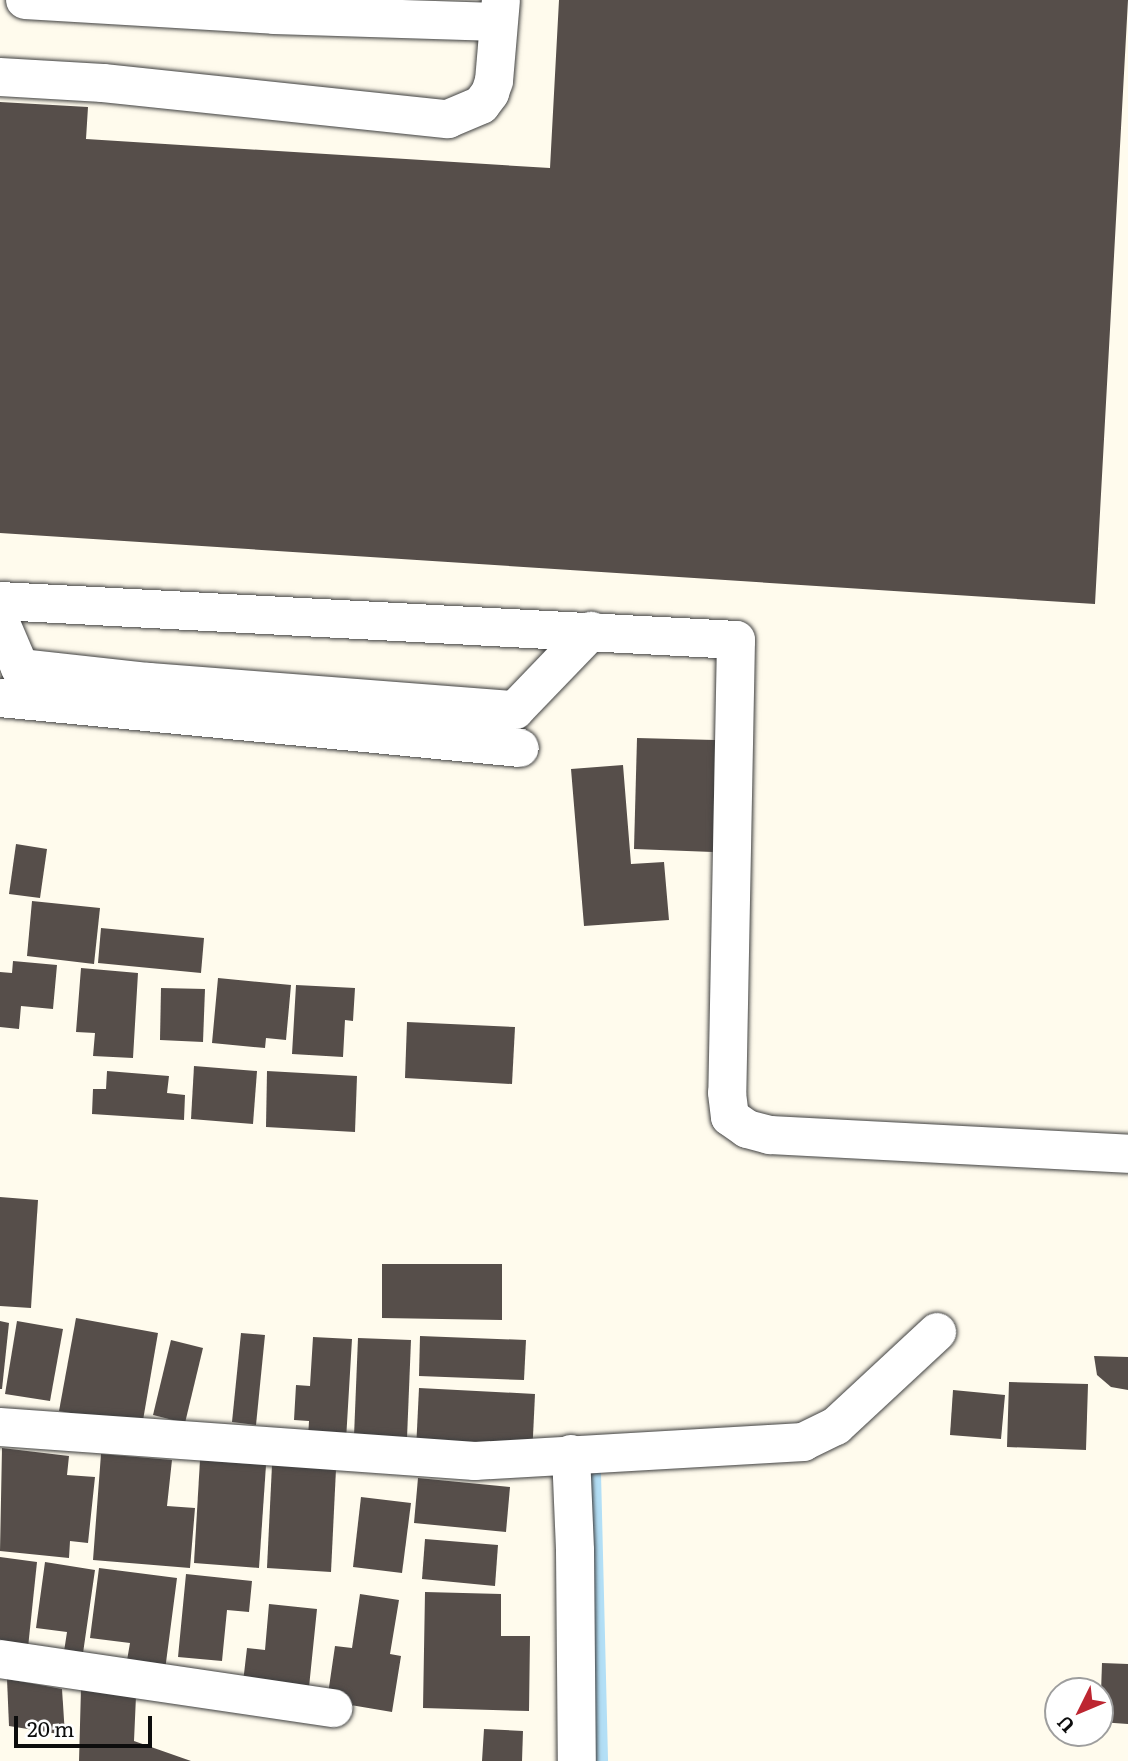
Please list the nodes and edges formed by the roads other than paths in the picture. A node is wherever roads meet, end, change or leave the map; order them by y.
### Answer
1 (25, 0) edge
2 (500, 11) edge
3 (0, 77) edge
4 (0, 601) edge
5 (0, 621) edge
6 (591, 631) junction
7 (0, 698) edge
8 (520, 748) dead end
9 (1128, 1154) edge
10 (937, 1332) dead end
11 (0, 1427) edge
12 (571, 1454) junction
13 (0, 1659) edge
14 (333, 1707) dead end
15 (577, 1761) edge

1 - 2 street
2 - 3 street
4 - 6 street
5 - 6 street
6 - 9 street
7 - 8 street
10 - 12 street
11 - 12 street
12 - 15 street
13 - 14 street

